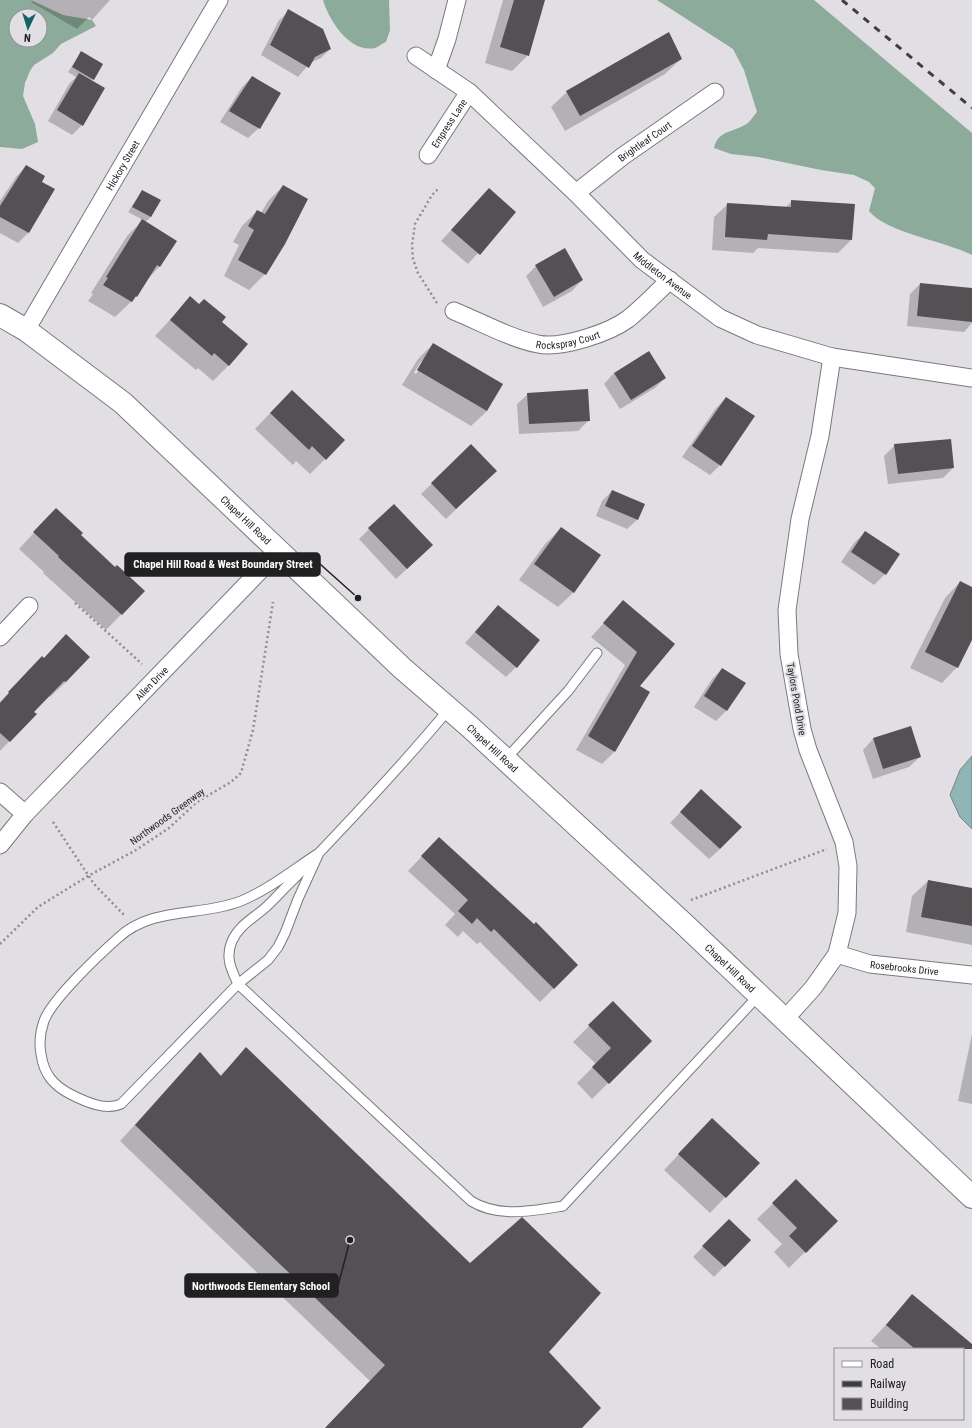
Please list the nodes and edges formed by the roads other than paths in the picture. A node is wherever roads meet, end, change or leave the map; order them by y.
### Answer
1 (219, 0) edge
2 (457, 0) edge
3 (416, 56) dead end
4 (436, 70) junction
5 (470, 92) junction
6 (715, 92) dead end
7 (428, 155) dead end
8 (576, 193) junction
9 (670, 280) junction
10 (454, 311) road end
11 (0, 315) edge
12 (26, 330) junction
13 (832, 357) junction
14 (972, 378) edge
15 (278, 552) junction
16 (29, 606) dead end
17 (0, 637) edge
18 (597, 653) dead end
19 (449, 709) junction
20 (505, 760) junction
21 (0, 792) edge
22 (25, 814) junction
23 (0, 844) edge
24 (319, 853) junction
25 (837, 954) junction
26 (972, 975) edge
27 (238, 984) junction
28 (759, 995) junction
29 (785, 1019) junction
30 (972, 1197) edge

1 - 12 street, Hickory Street
2 - 4 street
3 - 4 street, Middleton Avenue
4 - 5 street, Middleton Avenue
5 - 7 street, Empress Lane
5 - 8 street, Middleton Avenue
6 - 8 street, Brightleaf Court
8 - 9 street, Middleton Avenue
9 - 10 street, Rockspray Court
9 - 13 street, Middleton Avenue
11 - 12 main road, Chapel Hill Road
12 - 15 main road, Chapel Hill Road
13 - 14 street, Middleton Avenue
13 - 25 street, Taylors Pond Drive
15 - 19 main road, Chapel Hill Road
15 - 22 street, Allen Drive
16 - 17 street
18 - 20 lane
19 - 20 main road, Chapel Hill Road
19 - 24 lane
20 - 28 main road, Chapel Hill Road
21 - 22 street
22 - 23 street, Allen Drive
24 - 27 lane
24 - 27 lane
24 - 27 lane
25 - 26 street, Rosebrooks Drive
25 - 29 street, Taylors Pond Drive
27 - 28 lane
28 - 29 main road, Chapel Hill Road
29 - 30 main road, Chapel Hill Road

